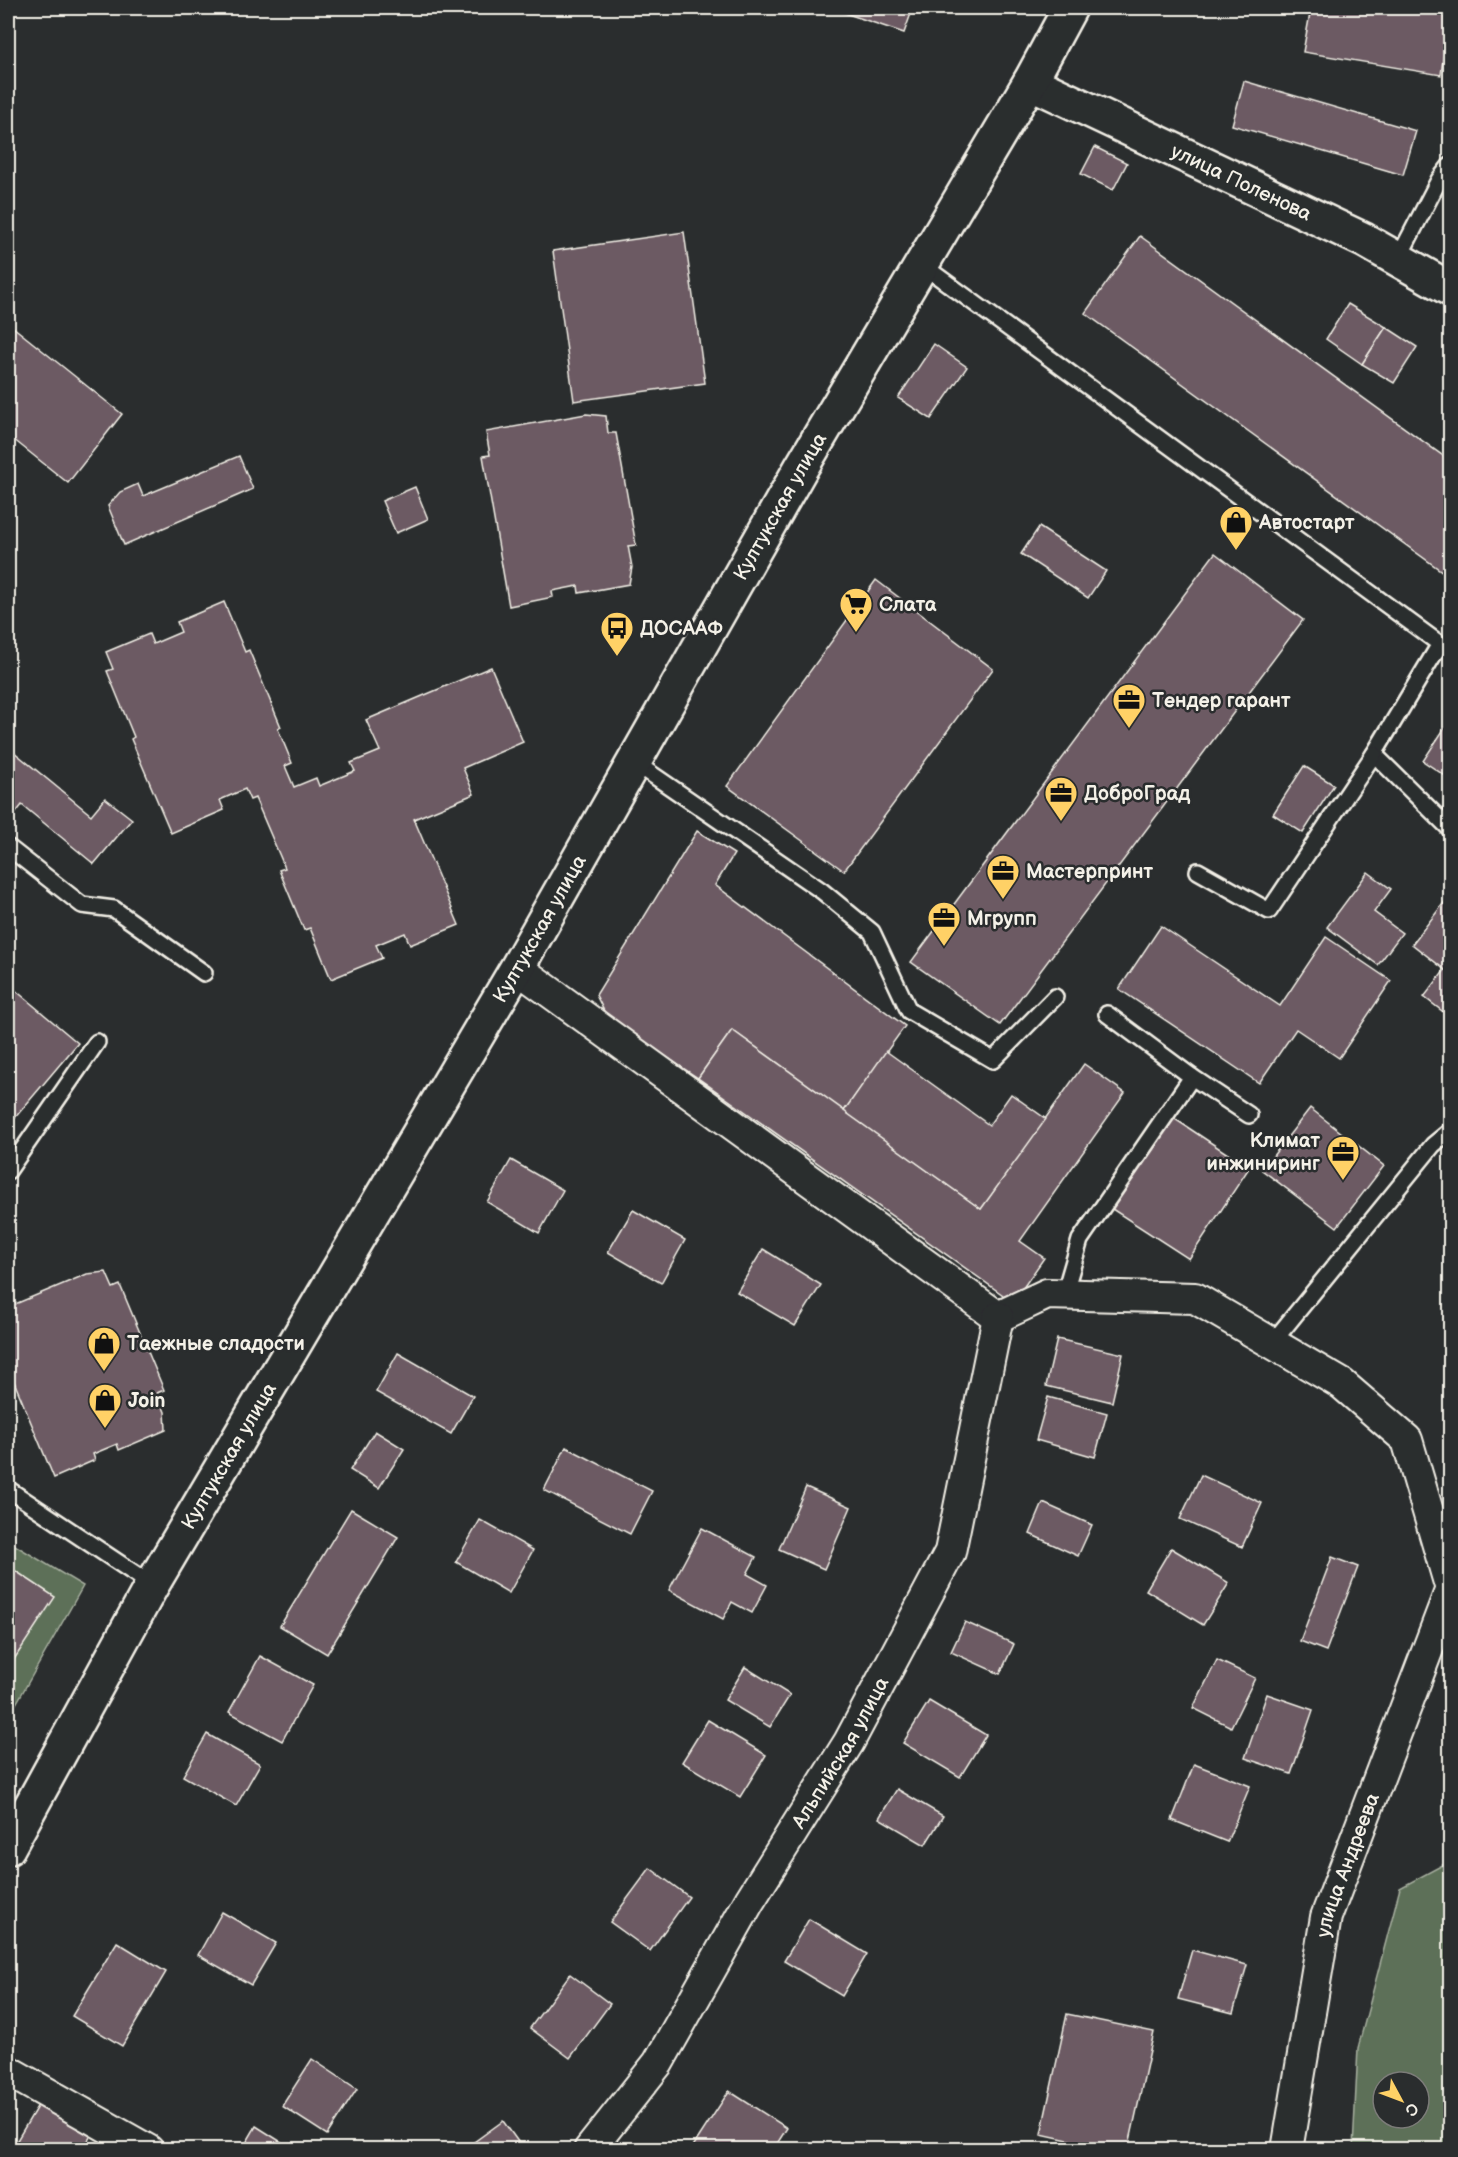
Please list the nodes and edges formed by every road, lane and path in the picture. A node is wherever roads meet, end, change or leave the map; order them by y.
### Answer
1 (1070, 8) edge
2 (1029, 82) junction
3 (1450, 166) edge
4 (1398, 259) junction
5 (921, 264) junction
6 (1450, 289) edge
7 (1374, 754) junction
8 (634, 762) junction
9 (1450, 828) edge
10 (8, 847) edge
11 (1198, 871) dead end
12 (517, 968) junction
13 (204, 973) dead end
14 (1055, 997) dead end
15 (1107, 1014) dead end
16 (97, 1042) dead end
17 (1192, 1077) junction
18 (1249, 1115) dead end
19 (1450, 1131) edge
20 (8, 1171) edge
21 (1064, 1295) junction
22 (998, 1317) junction
23 (1272, 1343) junction
24 (8, 1489) edge
25 (152, 1585) junction
26 (1450, 1586) edge
27 (1450, 1591) edge
28 (8, 1848) edge
29 (8, 2071) edge
30 (148, 2150) edge
31 (589, 2150) edge
32 (1287, 2150) edge

1 - 2 street, Култукская улица
2 - 4 street, улица Поленова
2 - 5 street, Култукская улица
3 - 4 lane
4 - 6 street, улица Поленова
5 - 7 lane
5 - 8 street, Култукская улица
7 - 9 lane
7 - 11 lane
8 - 12 street, Култукская улица
8 - 14 lane
10 - 13 lane
12 - 22 street
12 - 25 street, Култукская улица
15 - 17 lane
16 - 20 lane
17 - 18 lane
17 - 21 lane
19 - 23 lane
21 - 22 street
21 - 23 street
22 - 31 street, Альпийская улица
23 - 26 street
24 - 25 lane
25 - 28 street, Култукская улица
27 - 32 street, улица Андреева
29 - 30 street

